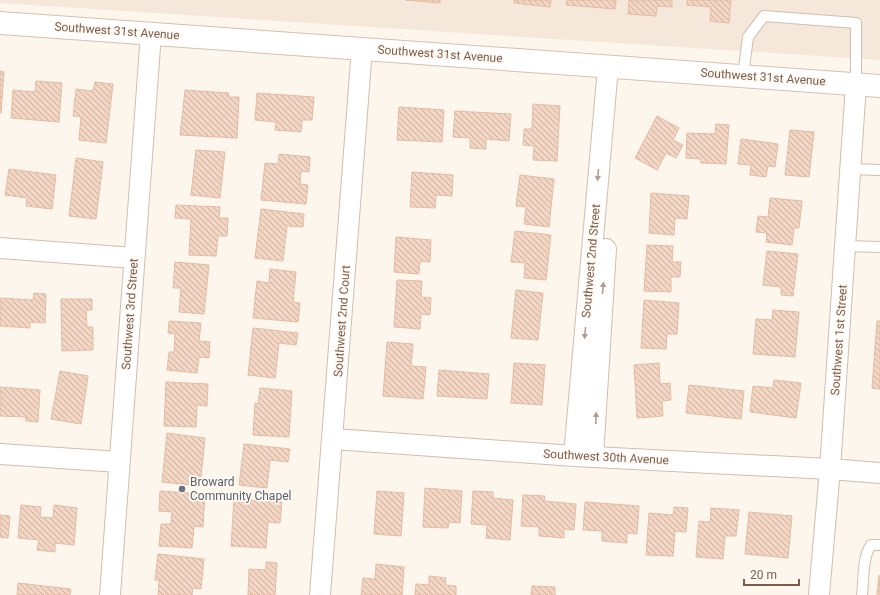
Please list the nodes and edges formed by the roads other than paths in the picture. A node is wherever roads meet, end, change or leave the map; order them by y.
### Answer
1 (0, 23) edge
2 (151, 33) junction
3 (362, 48) junction
4 (614, 67) junction
5 (743, 76) junction
6 (856, 84) junction
7 (880, 86) edge
8 (850, 169) junction
9 (880, 170) edge
10 (845, 246) junction
11 (880, 247) edge
12 (0, 248) edge
13 (134, 258) junction
14 (333, 440) junction
15 (0, 454) edge
16 (574, 456) junction
17 (593, 457) junction
18 (119, 462) junction
19 (830, 469) junction
20 (880, 473) edge
21 (880, 544) edge
22 (110, 595) edge
23 (320, 595) edge
24 (819, 595) edge
25 (862, 595) edge

1 - 2 main road, Southwest 31st Avenue
2 - 3 main road, Southwest 31st Avenue
2 - 13 street, Southwest 3rd Street
3 - 4 main road, Southwest 31st Avenue
3 - 14 street, Southwest 2nd Court
4 - 5 main road, Southwest 31st Avenue
4 -> 16 street, Southwest 2nd Street
17 -> 4 street, Southwest 2nd Street
5 - 6 main road, Southwest 31st Avenue
5 - 6 lane
6 - 7 main road, Southwest 31st Avenue
6 - 8 street, Southwest 1st Street
8 - 9 lane
8 - 10 street, Southwest 1st Street
10 - 11 lane
10 - 19 street, Southwest 1st Street
12 - 13 street
13 - 18 street, Southwest 3rd Street
14 - 16 street, Southwest 30th Avenue
14 - 23 street, Southwest 2nd Court
15 - 18 street
16 - 17 street, Southwest 30th Avenue
17 - 19 street, Southwest 30th Avenue
18 - 22 street, Southwest 3rd Street
19 - 20 street, Southwest 30th Avenue
19 - 24 street, Southwest 1st Street
21 - 25 lane

